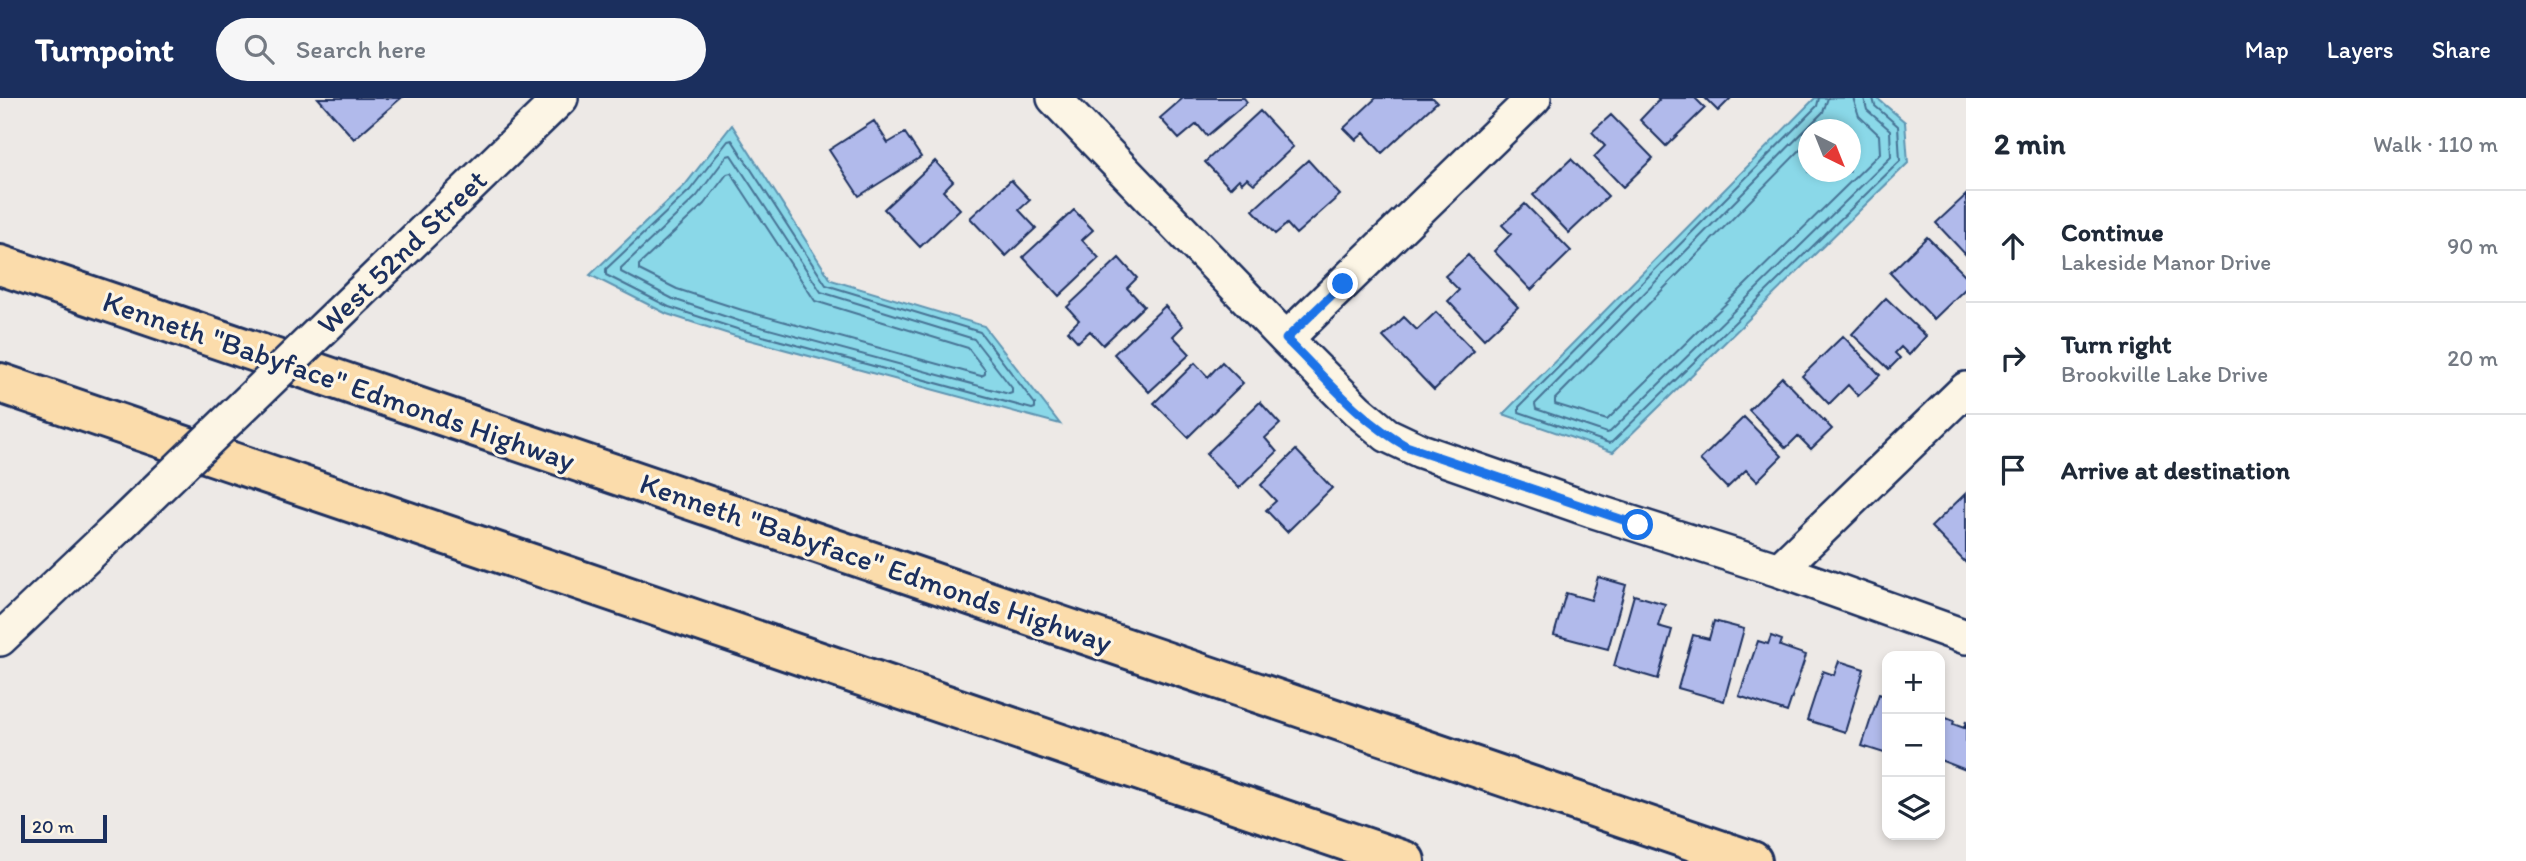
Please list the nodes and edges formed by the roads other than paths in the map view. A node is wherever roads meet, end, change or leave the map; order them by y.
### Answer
1 (561, 98) edge
2 (1054, 98) edge
3 (1531, 99) edge
4 (0, 265) edge
5 (1286, 339) junction
6 (0, 383) edge
7 (1966, 389) edge
8 (1779, 570) junction
9 (1966, 637) edge
10 (0, 639) edge
11 (1405, 861) edge
12 (1752, 861) edge

1 - 10 street, West 52nd Street, bridge
2 - 5 street
3 - 5 street
4 - 12 highway, Kenneth "Babyface" Edmonds Highway
5 - 8 street
6 - 11 highway
7 - 8 street
8 - 9 street

